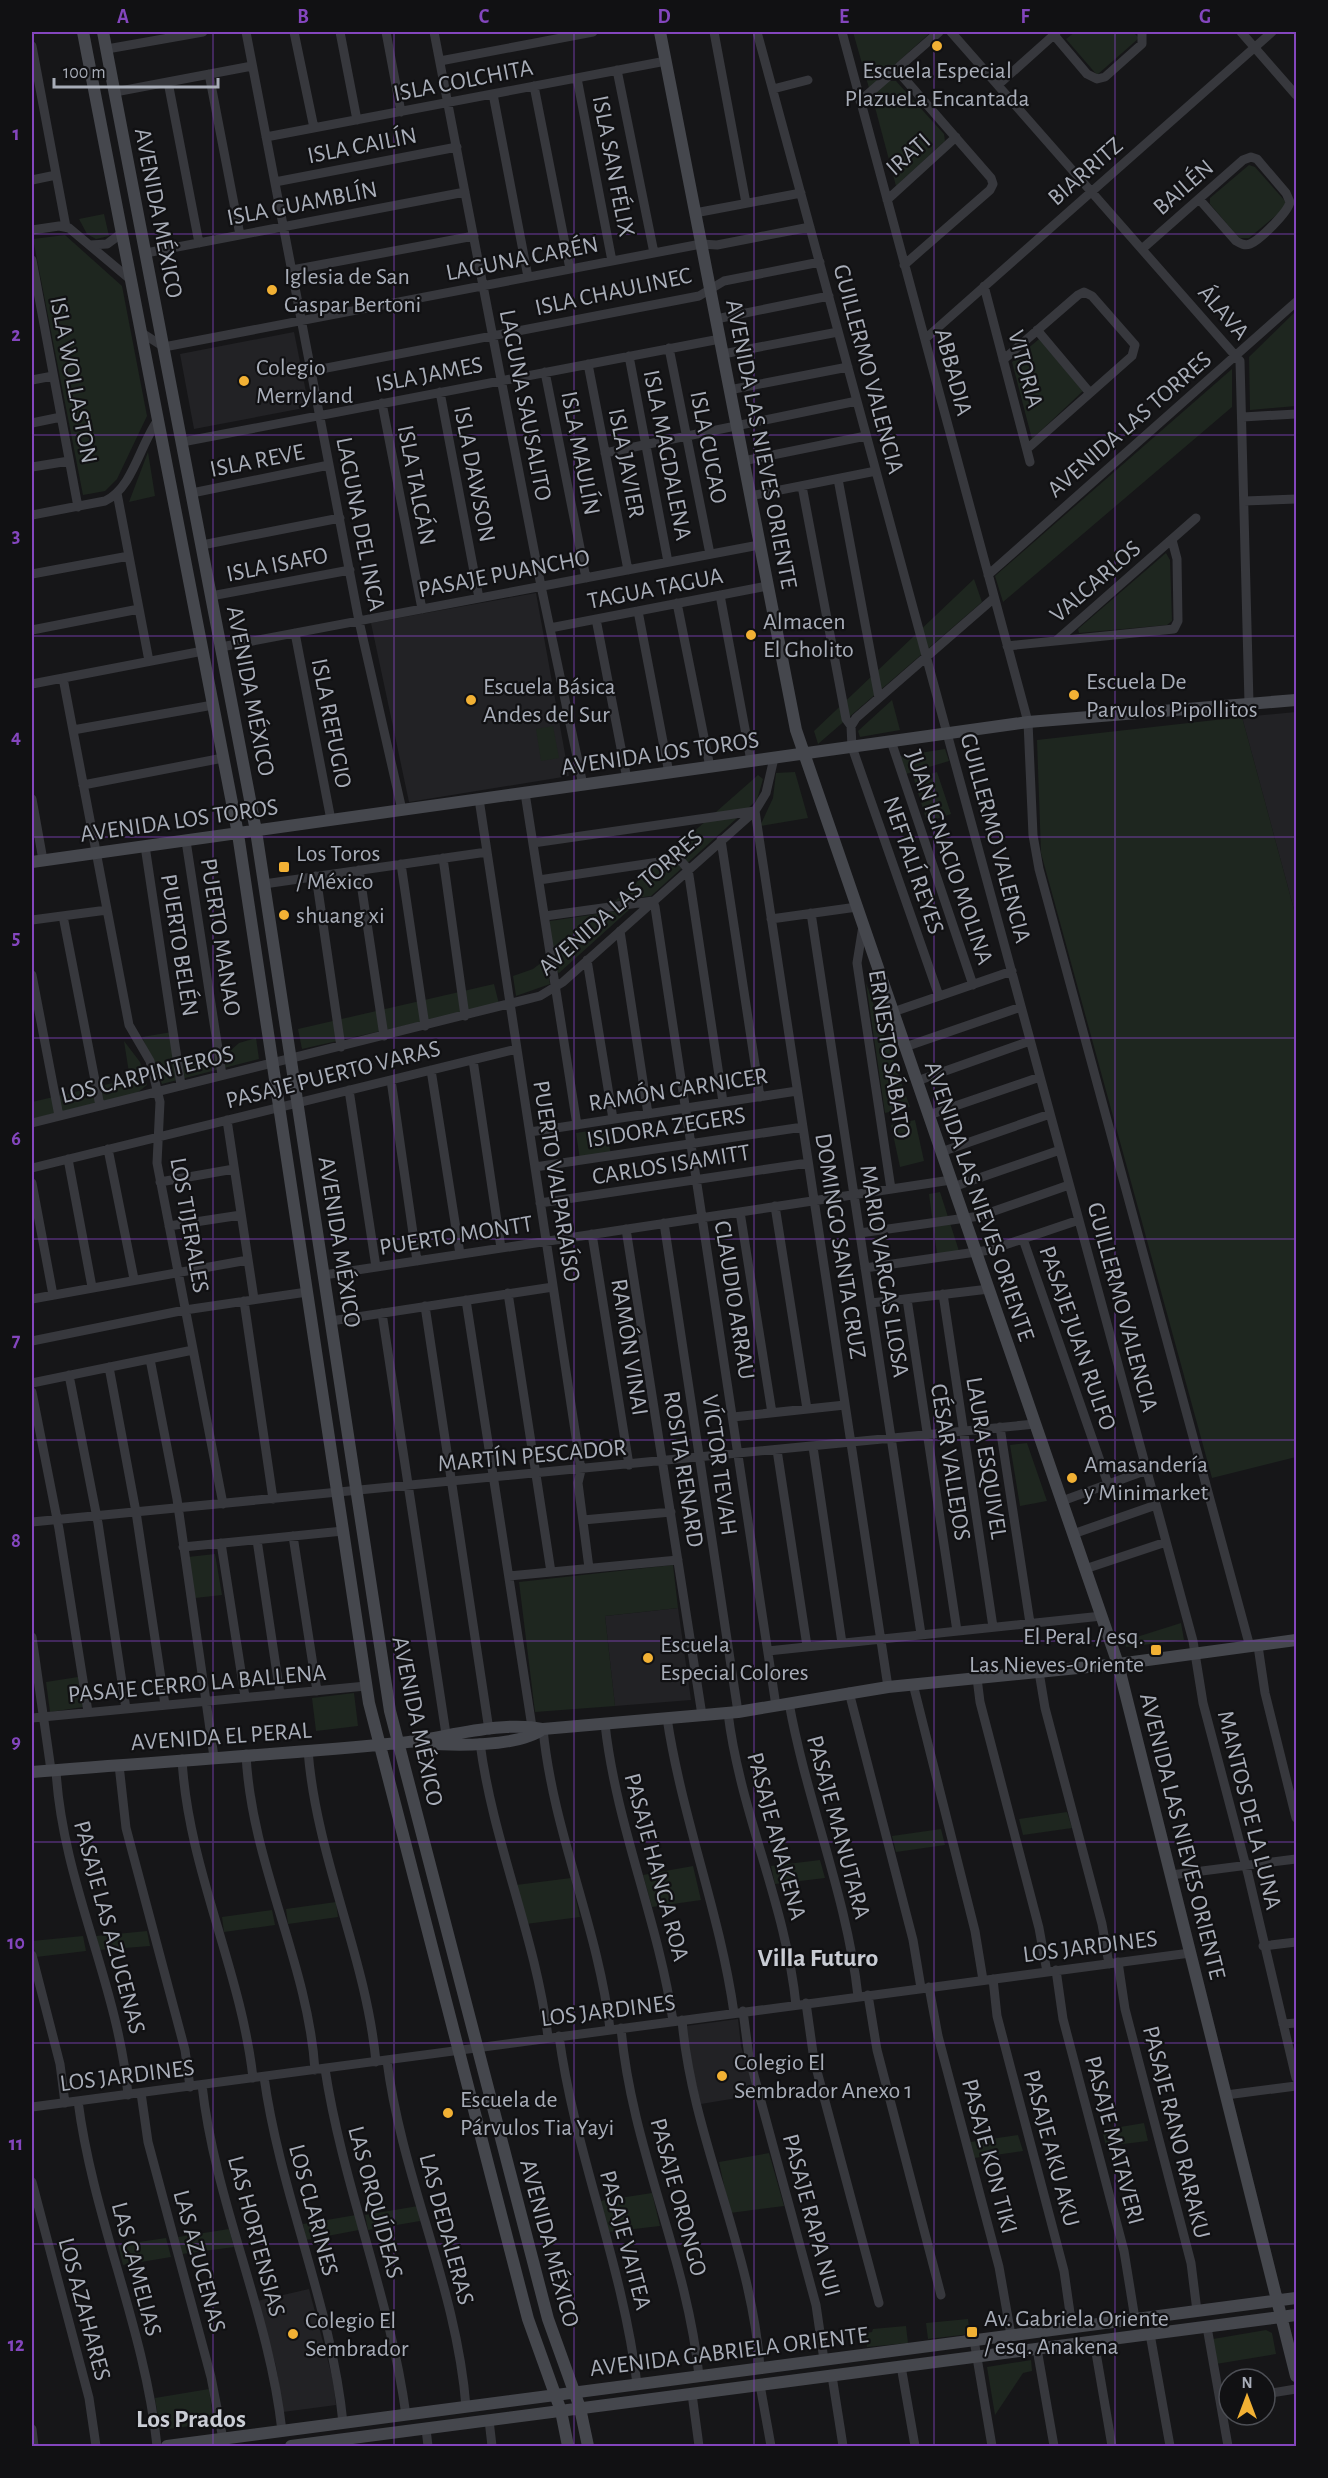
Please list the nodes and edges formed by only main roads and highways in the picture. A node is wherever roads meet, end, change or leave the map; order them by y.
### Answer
1 (83, 32) edge
2 (103, 32) edge
3 (660, 32) edge
4 (130, 171) junction
5 (110, 172) junction
6 (1296, 700) edge
7 (804, 754) junction
8 (256, 831) junction
9 (238, 834) junction
10 (37, 861) edge
11 (1296, 1640) edge
12 (1118, 1665) junction
13 (538, 1728) junction
14 (413, 1742) junction
15 (397, 1743) junction
16 (378, 1745) junction
17 (32, 1772) edge
18 (1296, 2298) edge
19 (1278, 2301) junction
20 (1296, 2315) edge
21 (1282, 2317) junction
22 (1296, 2376) edge
23 (574, 2392) junction
24 (554, 2395) junction
25 (580, 2408) junction
26 (561, 2411) junction
27 (364, 2442) edge
28 (167, 2446) edge
29 (298, 2446) edge
30 (568, 2446) edge
31 (588, 2446) edge

1 - 5 main road, AVENIDA MÉXICO
2 - 4 main road, AVENIDA MÉXICO
3 - 7 main road, AVENIDA LAS NIEVES ORIENTE
4 - 5 main road
4 - 8 main road, AVENIDA MÉXICO
5 - 9 main road, AVENIDA MÉXICO
6 - 7 main road, AVENIDA LOS TOROS
7 - 8 main road, AVENIDA LOS TOROS
7 - 12 main road, AVENIDA LAS NIEVES ORIENTE
8 - 9 main road, AVENIDA LOS TOROS
8 - 15 main road, AVENIDA MÉXICO
9 - 10 main road, AVENIDA LOS TOROS
9 - 16 main road, AVENIDA MÉXICO
11 - 12 main road, AVENIDA EL PERAL
12 - 13 main road, AVENIDA EL PERAL
12 - 19 main road, AVENIDA LAS NIEVES ORIENTE
13 - 14 main road, AVENIDA EL PERAL
13 - 14 main road, AVENIDA EL PERAL
14 - 15 main road, AVENIDA EL PERAL
15 - 16 main road, AVENIDA EL PERAL
15 - 23 main road, AVENIDA MÉXICO
16 - 17 main road, AVENIDA EL PERAL
16 - 24 main road, AVENIDA MÉXICO
18 - 19 main road, AVENIDA GABRIELA ORIENTE
19 - 21 main road, AVENIDA LAS NIEVES ORIENTE
19 - 23 main road, AVENIDA GABRIELA ORIENTE
20 - 21 main road, AVENIDA GABRIELA ORIENTE
21 - 22 main road, AVENIDA LAS NIEVES ORIENTE
21 - 25 main road, AVENIDA GABRIELA ORIENTE
23 - 24 main road, AVENIDA GABRIELA ORIENTE
23 - 25 main road, AVENIDA MÉXICO
24 - 26 main road, AVENIDA MÉXICO
24 - 28 main road, AVENIDA GABRIELA ORIENTE
25 - 26 main road, AVENIDA GABRIELA ORIENTE
25 - 31 main road, AVENIDA MÉXICO
26 - 27 main road, AVENIDA GABRIELA ORIENTE
26 - 30 main road, AVENIDA MÉXICO
27 - 29 main road, AVENIDA GABRIELA ORIENTE

